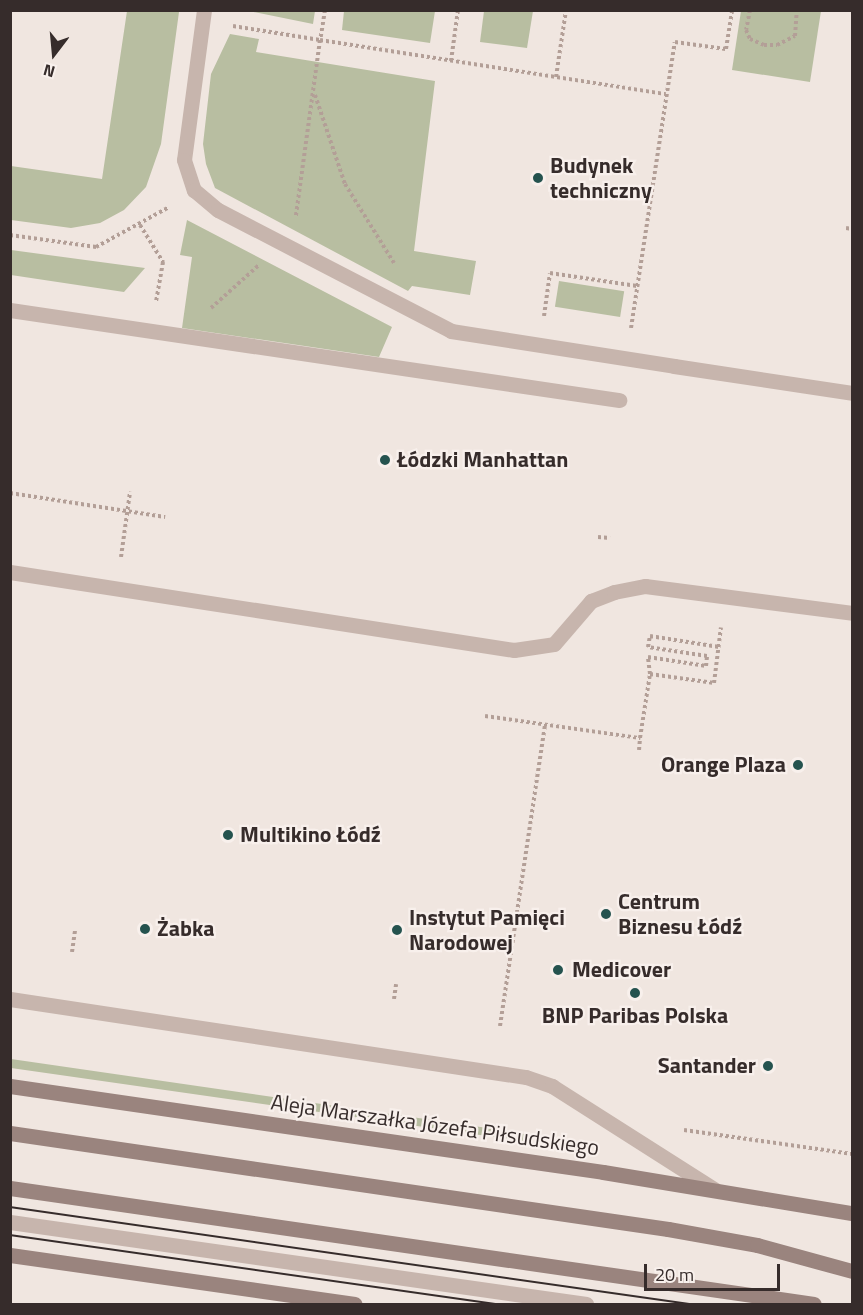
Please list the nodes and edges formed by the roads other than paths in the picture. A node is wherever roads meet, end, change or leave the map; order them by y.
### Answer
1 (204, 10) edge
2 (10, 310) edge
3 (852, 393) edge
4 (619, 400) dead end
5 (10, 572) edge
6 (852, 613) edge
7 (10, 999) edge
8 (10, 1086) edge
9 (10, 1133) edge
10 (10, 1188) edge
11 (715, 1190) junction
12 (852, 1213) edge
13 (10, 1222) edge
14 (10, 1256) edge
15 (852, 1271) edge
16 (355, 1305) edge
17 (586, 1305) edge
18 (814, 1305) edge

1 - 3 street
2 - 4 street
5 - 6 street
7 - 11 street
8 - 11 main road, Aleja Marszałka Józefa Piłsudskiego
9 - 15 main road
10 - 18 main road
11 - 12 main road, Aleja Marszałka Józefa Piłsudskiego
13 - 17 street
14 - 16 main road

